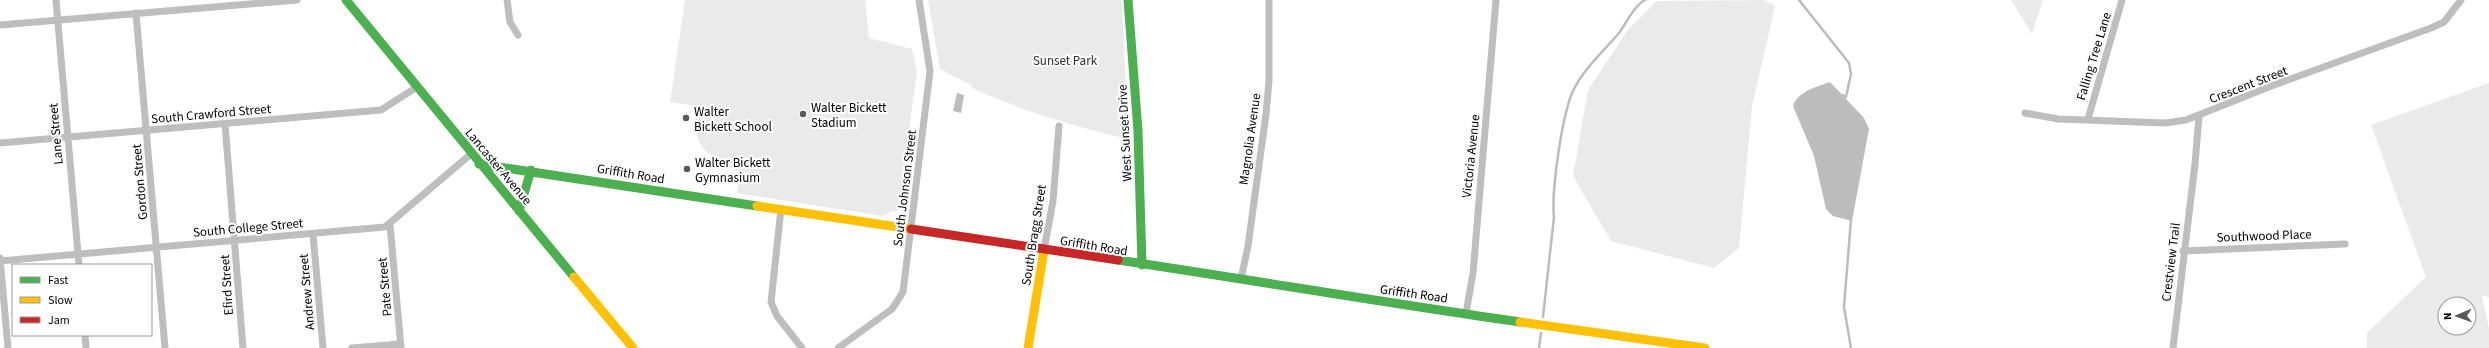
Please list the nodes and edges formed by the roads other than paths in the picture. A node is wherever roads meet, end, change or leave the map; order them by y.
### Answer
1 (56, 0) edge
2 (297, 0) edge
3 (346, 0) edge
4 (507, 0) edge
5 (919, 0) edge
6 (1128, 0) edge
7 (1269, 0) edge
8 (1496, 0) edge
9 (2122, 0) edge
10 (2461, 0) edge
11 (136, 13) junction
12 (58, 20) junction
13 (0, 25) edge
14 (518, 35) dead end
15 (418, 87) junction
16 (2024, 113) dead end
17 (2199, 116) junction
18 (2088, 120) junction
19 (225, 124) junction
20 (1059, 126) dead end
21 (147, 131) junction
22 (68, 138) junction
23 (0, 143) edge
24 (471, 154) junction
25 (479, 164) junction
26 (531, 170) junction
27 (781, 209) junction
28 (519, 211) junction
29 (390, 225) junction
30 (912, 230) junction
31 (313, 234) junction
32 (235, 240) junction
33 (2345, 244) dead end
34 (157, 247) junction
35 (1044, 250) junction
36 (2183, 251) junction
37 (78, 254) junction
38 (0, 260) edge
39 (79, 264) edge
40 (1142, 265) junction
41 (1241, 280) junction
42 (1466, 313) junction
43 (85, 336) edge
44 (401, 346) edge
45 (842, 347) edge
46 (8, 348) edge
47 (86, 348) edge
48 (166, 348) edge
49 (243, 348) edge
50 (323, 348) edge
51 (352, 348) edge
52 (633, 348) edge
53 (802, 348) edge
54 (1028, 348) edge
55 (1705, 348) edge
56 (2173, 348) edge

1 - 12 street, Lane Street
2 - 11 street
3 - 15 street, Lancaster Avenue
4 - 14 street
5 - 30 street, South Johnson Street
6 - 40 street, West Sunset Drive
7 - 41 street, Magnolia Avenue
8 - 42 street, Victoria Avenue
9 - 18 street, Falling Tree Lane
10 - 17 street, Crescent Street
11 - 12 street
11 - 21 street, Gordon Street
12 - 13 street
12 - 22 street, Lane Street
15 - 19 street, South Crawford Street
15 - 24 street, Lancaster Avenue
16 - 18 street, Crescent Street
17 - 18 street, Crescent Street
17 - 36 street, Crestview Trail
19 - 21 street, South Crawford Street
19 - 32 street, Efird Street
20 - 35 street, South Bragg Street
21 - 22 street, South Crawford Street
21 - 34 street, Gordon Street
22 - 23 street, South Crawford Street
22 - 37 street, Lane Street
24 - 25 street, Lancaster Avenue
24 - 29 street
25 - 26 street, Griffith Road
25 - 28 street, Lancaster Avenue
26 - 27 street, Griffith Road
26 - 28 street
27 - 30 street, Griffith Road
27 - 53 street
28 - 52 street, Lancaster Avenue
29 - 31 street, South College Street
29 - 44 street, Pate Street
30 - 35 street, Griffith Road
30 - 45 street, South Johnson Street
31 - 32 street, South College Street
31 - 50 street, Andrew Street
32 - 34 street, South College Street
32 - 49 street, Efird Street
33 - 36 street, Southwood Place
34 - 37 street, South College Street
34 - 48 street, Gordon Street
35 - 40 street, Griffith Road
35 - 54 street, South Bragg Street
36 - 56 street, Crestview Trail
37 - 38 street, South College Street
37 - 39 street, Lane Street
38 - 46 street
40 - 41 street, Griffith Road
41 - 42 street, Griffith Road
42 - 55 street, Griffith Road
43 - 47 street
44 - 51 street

